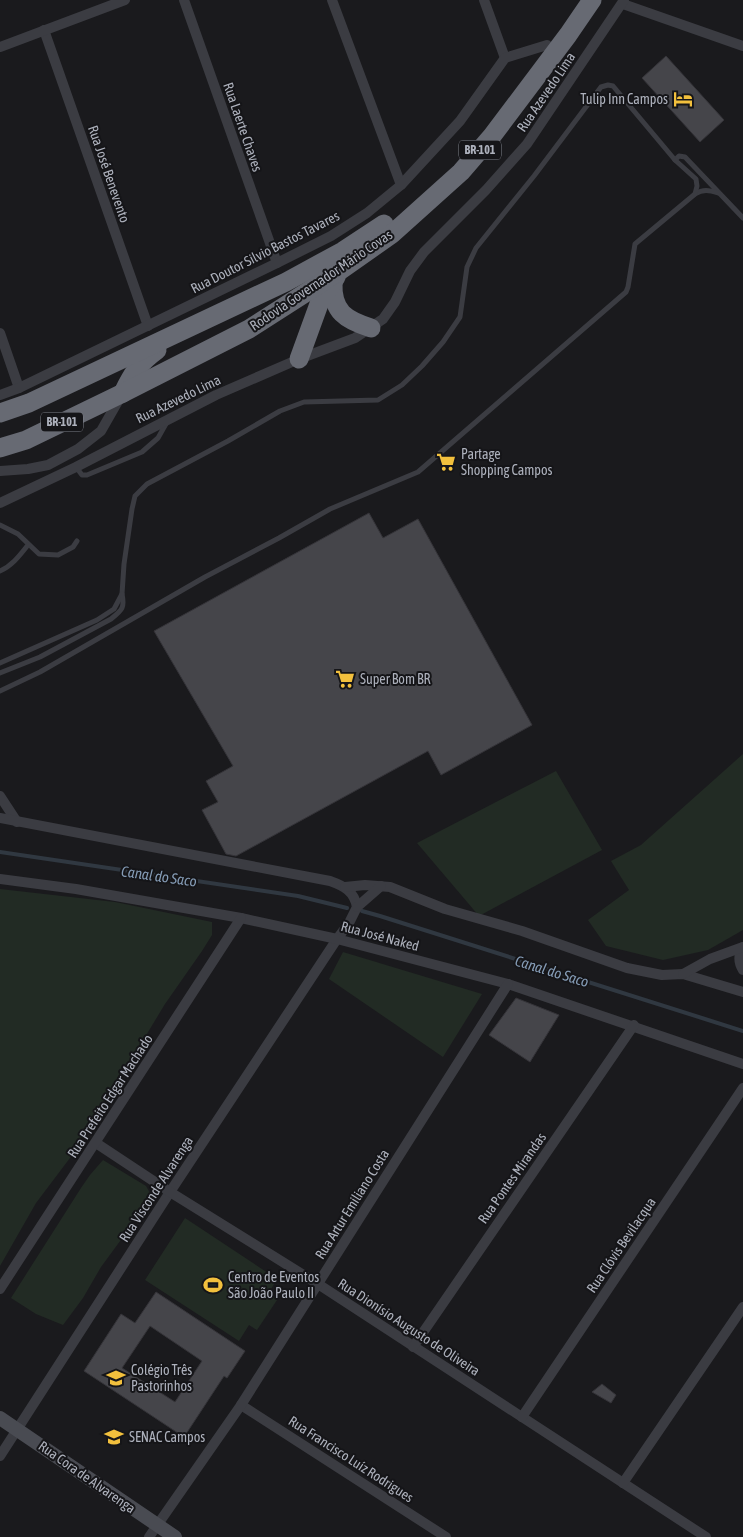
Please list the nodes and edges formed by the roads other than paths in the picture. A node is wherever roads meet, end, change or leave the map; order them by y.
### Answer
1 (125, 0) edge
2 (184, 0) edge
3 (332, 0) edge
4 (484, 0) edge
5 (576, 0) edge
6 (592, 0) edge
7 (624, 2) edge
8 (44, 30) junction
9 (547, 45) junction
10 (743, 46) edge
11 (0, 47) edge
12 (505, 58) junction
13 (676, 160) junction
14 (401, 185) junction
15 (695, 194) junction
16 (720, 194) junction
17 (743, 218) edge
18 (277, 263) junction
19 (336, 278) junction
20 (220, 314) junction
21 (148, 326) junction
22 (371, 328) junction
23 (0, 333) edge
24 (299, 359) junction
25 (19, 388) junction
26 (123, 393) junction
27 (0, 395) edge
28 (0, 413) edge
29 (168, 418) junction
30 (0, 448) edge
31 (76, 467) junction
32 (0, 470) edge
33 (0, 502) edge
34 (0, 526) edge
35 (77, 540) dead end
36 (28, 545) junction
37 (0, 571) edge
38 (122, 594) junction
39 (0, 663) edge
40 (0, 673) edge
41 (0, 691) edge
42 (0, 796) edge
43 (0, 818) edge
44 (17, 822) junction
45 (0, 879) edge
46 (381, 886) junction
47 (345, 887) junction
48 (357, 907) junction
49 (241, 918) junction
50 (337, 938) junction
51 (743, 947) edge
52 (743, 970) edge
53 (683, 974) junction
54 (508, 984) junction
55 (743, 992) edge
56 (634, 1026) junction
57 (743, 1064) edge
58 (743, 1088) edge
59 (96, 1143) junction
60 (170, 1192) junction
61 (318, 1284) junction
62 (0, 1289) edge
63 (743, 1307) edge
64 (413, 1346) junction
65 (241, 1405) junction
66 (522, 1417) junction
67 (0, 1418) edge
68 (18, 1429) junction
69 (0, 1456) edge
70 (623, 1483) junction
71 (153, 1531) edge
72 (175, 1537) edge
73 (446, 1537) edge
74 (706, 1537) edge

1 - 8 street
2 - 18 street, Rua Laerte Chaves
3 - 14 street
4 - 12 street
5 - 9 highway, Rodovia Governador Mário Covas / BR-101
6 - 19 highway, Rodovia Governador Mário Covas / BR-101
7 - 10 street
7 - 22 street, Rua Azevedo Lima
8 - 11 street
8 - 21 street, Rua José Benevento
9 - 12 street
9 - 20 highway, Rodovia Governador Mário Covas / BR-101
12 - 14 street, Rua Doutor Silvio Bastos Tavares
13 - 15 lane
13 - 16 lane
13 - 38 lane
14 - 18 street, Rua Doutor Silvio Bastos Tavares
15 - 16 lane
15 - 41 lane
16 - 17 lane
18 - 21 street, Rua Doutor Silvio Bastos Tavares
19 - 22 highway
19 - 24 highway
19 - 26 highway, Rodovia Governador Mário Covas / BR-101
20 - 26 highway
20 - 28 highway, Rodovia Governador Mário Covas / BR-101
21 - 25 street, Rua Doutor Silvio Bastos Tavares
22 - 24 street, Rua Azevedo Lima
23 - 25 street
24 - 29 street, Rua Azevedo Lima
25 - 27 street, Rua Doutor Silvio Bastos Tavares
26 - 30 highway, Rodovia Governador Mário Covas / BR-101
26 - 32 street, Rua Azevedo Lima
29 - 31 street, Rua Azevedo Lima
29 - 31 lane
31 - 33 street, Rua Azevedo Lima
34 - 36 lane
35 - 36 lane
36 - 37 lane
38 - 39 lane
38 - 40 lane
42 - 44 street
43 - 44 street
44 - 47 street
45 - 49 street, Rua José Naked
46 - 47 street
46 - 48 street, Rua Visconde Alvarenga
46 - 53 street
47 - 48 street
48 - 50 street, Rua Visconde Alvarenga
49 - 50 street, Rua José Naked
49 - 59 street, Rua Prefeito Edgar Machado
50 - 54 street, Rua José Naked
50 - 60 street, Rua Visconde Alvarenga
51 - 52 street
51 - 53 street
53 - 55 street
54 - 56 street, Rua José Naked
54 - 61 street, Rua Artur Emiliano Costa
56 - 57 street, Rua José Naked
56 - 64 street, Rua Pontes Mirandas
58 - 66 street, Rua Clóvis Bevilacqua
59 - 60 street, Rua Dionísio Augusto de Oliveira
59 - 62 street, Rua Prefeito Edgar Machado
60 - 61 street, Rua Dionísio Augusto de Oliveira
60 - 68 street, Rua Visconde Alvarenga
61 - 64 street, Rua Dionísio Augusto de Oliveira
61 - 65 street, Rua Artur Emiliano Costa
63 - 70 street
64 - 66 street, Rua Dionísio Augusto de Oliveira
65 - 71 street, Rua Artur Emiliano Costa
65 - 73 street, Rua Francisco Luíz Rodrigues
66 - 70 street, Rua Dionísio Augusto de Oliveira
67 - 68 main road, Rua Cora de Alvarenga
68 - 69 street, Rua Visconde Alvarenga
68 - 71 main road, Rua Cora de Alvarenga
70 - 74 street, Rua Dionísio Augusto de Oliveira
71 - 72 main road, Rua Cora de Alvarenga

